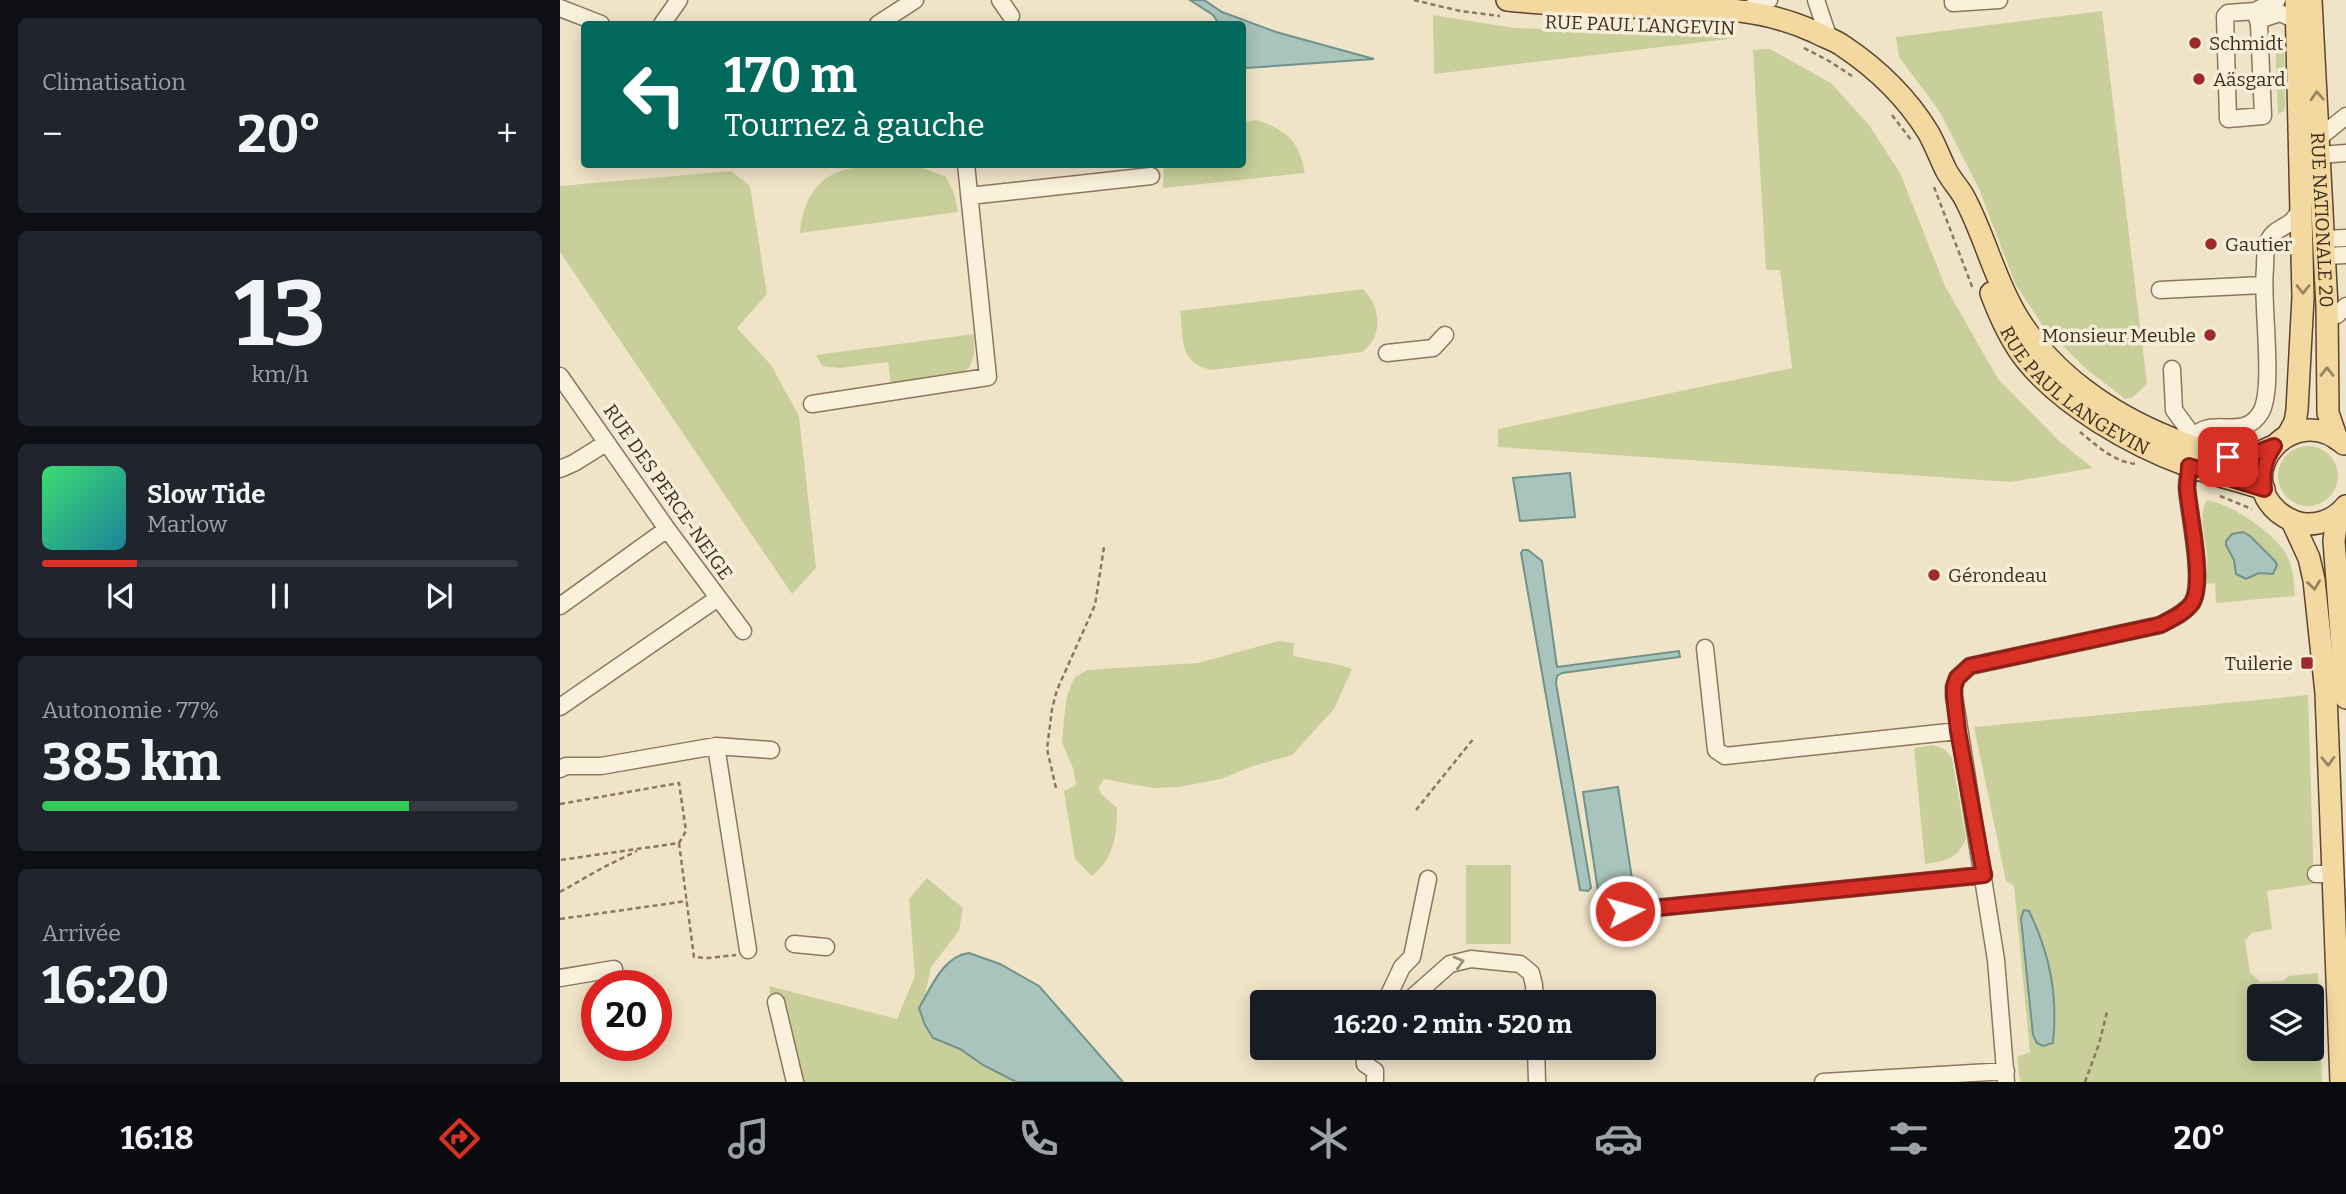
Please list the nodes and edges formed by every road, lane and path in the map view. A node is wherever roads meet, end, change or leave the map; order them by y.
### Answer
1 (679, 0) edge
2 (915, 0) edge
3 (1000, 0) edge
4 (1414, 0) edge
5 (1769, 0) edge
6 (1816, 0) edge
7 (1953, 0) edge
8 (1999, 0) edge
9 (2277, 0) edge
10 (2311, 0) edge
11 (560, 8) edge
12 (1504, 8) edge
13 (1743, 10) junction
14 (2296, 10) edge
15 (2257, 15) junction
16 (1011, 16) dead end
17 (593, 21) edge
18 (664, 21) edge
19 (883, 21) edge
20 (1829, 39) junction
21 (1796, 44) dead end
22 (1857, 79) dead end
23 (1886, 107) dead end
24 (2346, 116) edge
25 (1913, 144) dead end
26 (2320, 146) junction
27 (2346, 153) edge
28 (966, 168) edge
29 (1151, 177) dead end
30 (1939, 177) junction
31 (969, 196) junction
32 (2302, 208) junction
33 (2346, 238) edge
34 (2332, 250) edge
35 (2263, 285) junction
36 (1973, 290) dead end
37 (2160, 290) dead end
38 (2337, 312) edge
39 (1445, 335) dead end
40 (1387, 354) dead end
41 (2172, 369) dead end
42 (560, 376) edge
43 (812, 404) dead end
44 (2281, 440) junction
45 (606, 443) junction
46 (2342, 443) edge
47 (2190, 449) junction
48 (560, 469) edge
49 (2264, 489) junction
50 (2345, 508) edge
51 (2292, 521) junction
52 (667, 529) junction
53 (1104, 547) dead end
54 (718, 598) junction
55 (560, 606) edge
56 (743, 631) dead end
57 (1705, 648) dead end
58 (2346, 698) edge
59 (560, 707) edge
60 (1958, 731) junction
61 (1475, 738) dead end
62 (716, 746) junction
63 (771, 750) dead end
64 (560, 769) edge
65 (1056, 788) dead end
66 (560, 804) edge
67 (1416, 810) dead end
68 (679, 843) junction
69 (642, 848) junction
70 (560, 860) edge
71 (1984, 875) junction
72 (1428, 879) dead end
73 (560, 892) edge
74 (687, 901) junction
75 (1625, 911) dead end
76 (560, 919) edge
77 (794, 944) dead end
78 (826, 947) dead end
79 (748, 950) joint
80 (614, 969) dead end
81 (560, 978) edge
82 (1397, 990) edge
83 (1412, 990) edge
84 (1533, 990) edge
85 (776, 1002) dead end
86 (2107, 1012) dead end
87 (1365, 1060) edge
88 (1536, 1060) edge
89 (2006, 1076) edge
90 (795, 1082) edge
91 (1375, 1082) edge
92 (1537, 1082) edge
93 (1823, 1082) edge
94 (2085, 1082) edge
95 (2342, 1082) edge

1 - 18 street
2 - 19 street
3 - 16 street
4 - 12 path
5 - 13 street
6 - 20 street
7 - 8 street
9 - 15 street
26 -> 10 main road, RUE NATIONALE 20
11 - 17 street
12 - 13 main road, RUE PAUL LANGEVIN
13 - 20 main road, RUE PAUL LANGEVIN
14 - 15 street
14 - 32 main road, RUE NATIONALE 20
15 - 15 street
20 - 30 main road, RUE PAUL LANGEVIN
21 - 22 path
23 - 25 path
24 - 26 street
26 - 27 street
26 - 34 main road, RUE NATIONALE 20
28 - 31 street
29 - 31 street
30 - 36 path
30 - 47 main road, RUE PAUL LANGEVIN
31 - 43 street
32 - 35 street
32 -> 44 main road, RUE NATIONALE 20
33 - 34 street
34 - 38 main road, RUE NATIONALE 20
35 - 37 street
35 - 47 street
46 -> 38 main road, RUE NATIONALE 20
39 - 40 street
41 - 47 street
42 - 45 street, RUE DES PERCE-NEIGE
44 - 46 main road, RUE PAUL LANGEVIN
44 - 47 main road, RUE PAUL LANGEVIN
44 - 49 main road, RUE NATIONALE 20
45 - 48 street
45 - 52 street, RUE DES PERCE-NEIGE
47 - 49 main road, RUE PAUL LANGEVIN
47 - 60 street
49 - 51 main road
50 - 51 main road
50 - 58 main road
51 -> 95 main road
52 - 54 street, RUE DES PERCE-NEIGE
52 - 55 street
53 - 65 path
54 - 56 street, RUE DES PERCE-NEIGE
54 - 59 street
57 - 60 street
60 - 71 street
61 - 67 path
62 - 63 street
62 - 64 street
62 - 79 street
66 - 68 path
68 - 69 path
68 - 74 path
69 - 70 path
69 - 73 path
71 - 75 street
71 - 89 street
72 - 82 street
74 - 76 path
74 - 79 path
77 - 78 street
80 - 81 street
83 -> 84 street
85 - 90 street
86 - 94 path
87 - 91 street
88 - 92 street
89 - 93 street

